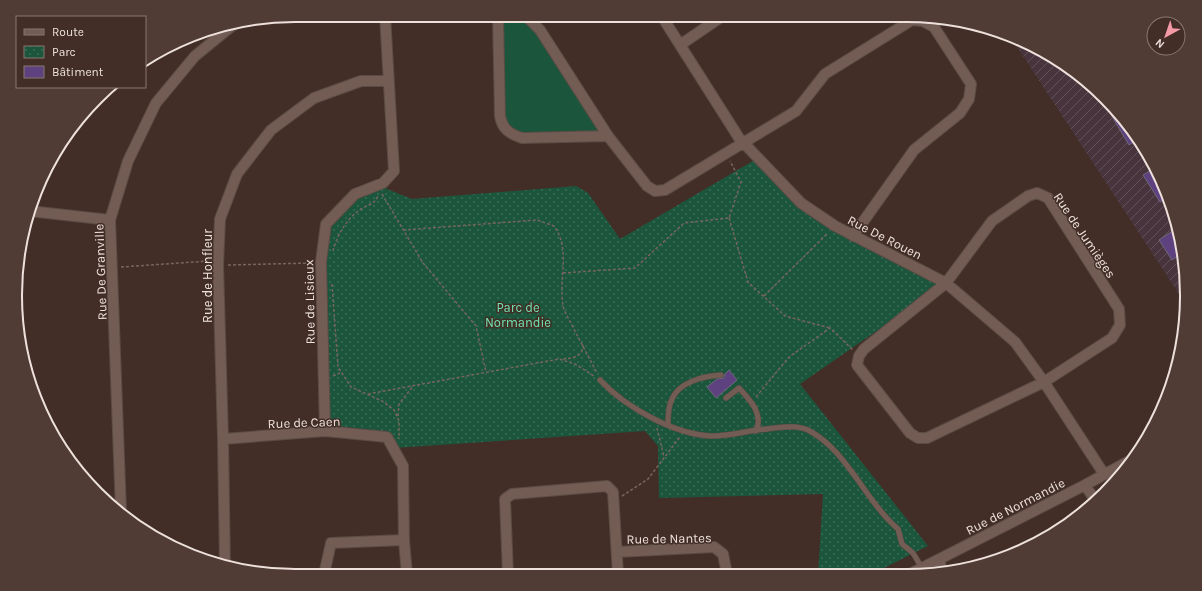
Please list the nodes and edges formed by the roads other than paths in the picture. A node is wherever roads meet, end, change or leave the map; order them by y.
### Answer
1 (385, 22) edge
2 (498, 22) edge
3 (532, 22) edge
4 (666, 22) edge
5 (713, 22) edge
6 (909, 22) edge
7 (926, 23) edge
8 (226, 31) edge
9 (680, 44) junction
10 (389, 81) junction
11 (608, 136) junction
12 (743, 142) junction
13 (36, 212) edge
14 (110, 220) junction
15 (853, 236) junction
16 (946, 283) junction
17 (721, 375) dead end
18 (600, 380) road end
19 (1044, 382) junction
20 (726, 398) dead end
21 (668, 424) junction
22 (325, 431) junction
23 (756, 431) junction
24 (223, 439) junction
25 (1119, 467) edge
26 (1104, 474) junction
27 (1085, 485) junction
28 (1092, 496) edge
29 (121, 506) edge
30 (404, 540) junction
31 (617, 552) junction
32 (940, 559) junction
33 (225, 560) edge
34 (941, 567) edge
35 (922, 568) joint
36 (325, 569) edge
37 (406, 569) edge
38 (508, 569) edge
39 (618, 569) edge
40 (726, 569) edge

1 - 10 street, Rue de Lisieux
2 - 11 street
3 - 11 street
4 - 9 street, Rue De Rouen
5 - 9 street
6 - 12 street
7 - 15 street
8 - 14 street, Rue De Granville
9 - 12 street, Rue De Rouen
10 - 22 street, Rue de Lisieux
10 - 24 street, Rue de Honfleur
11 - 12 street
12 - 15 street, Rue De Rouen
13 - 14 street
14 - 29 street, Rue De Granville
15 - 16 street, Rue De Rouen
16 - 19 street, Rue De Rouen
16 - 19 street, Rue de Jumièges
16 - 19 street, Rue de Jumièges
17 - 21 lane
18 - 21 lane
19 - 26 street, Rue De Rouen
20 - 23 lane
21 - 23 lane
22 - 24 street, Rue de Caen
22 - 30 street, Rue de Caen
23 - 35 lane
24 - 33 street, Rue de Honfleur
25 - 26 street, Rue de Normandie
26 - 27 street, Rue de Normandie
27 - 28 street
27 - 32 street, Rue de Normandie
30 - 36 street
30 - 37 street, Rue de Caen
31 - 38 street
31 - 39 street
31 - 40 street, Rue de Nantes
32 - 34 street
32 - 35 street, Rue de Normandie

